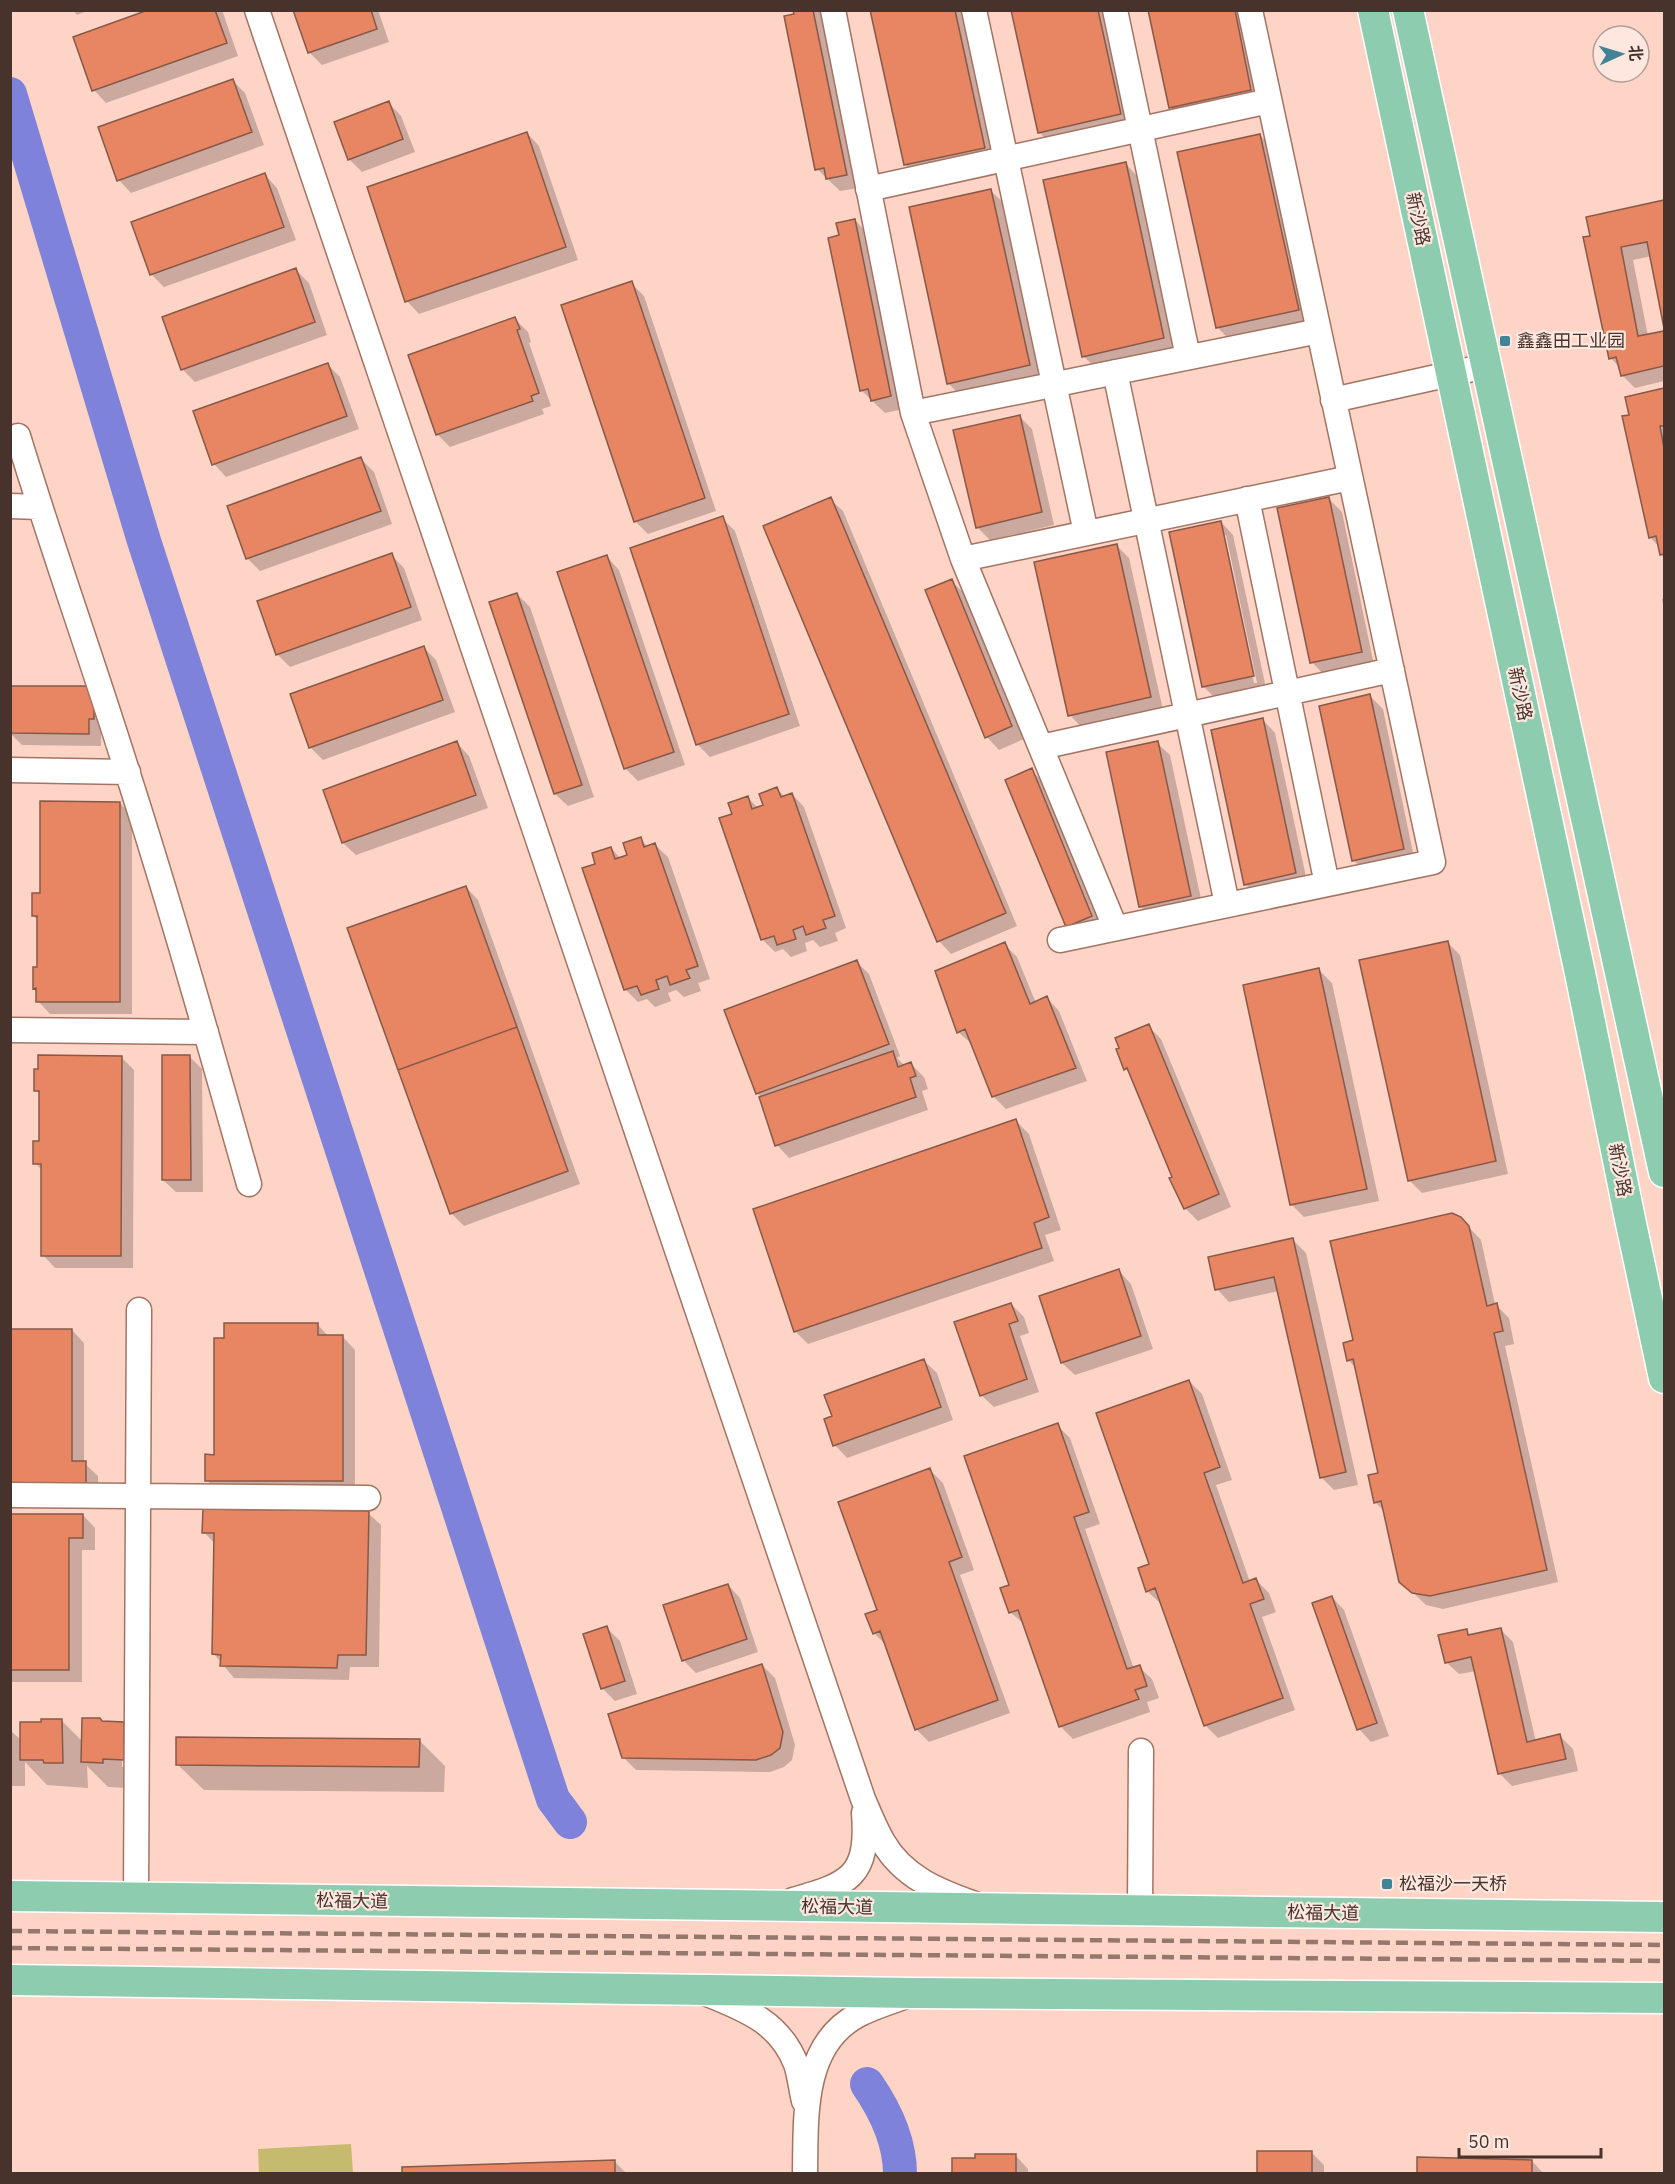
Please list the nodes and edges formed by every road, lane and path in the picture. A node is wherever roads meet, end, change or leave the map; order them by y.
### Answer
1 (257, 10) edge
2 (833, 10) edge
3 (974, 10) edge
4 (1114, 10) edge
5 (1250, 10) edge
6 (1373, 10) edge
7 (1408, 10) edge
8 (1269, 101) junction
9 (1140, 130) junction
10 (1006, 159) junction
11 (868, 189) junction
12 (1319, 331) junction
13 (1188, 357) junction
14 (1486, 366) junction
15 (1115, 372) junction
16 (1451, 374) junction
17 (1054, 384) junction
18 (1333, 400) junction
19 (913, 413) junction
20 (18, 436) dead end
21 (1350, 478) junction
22 (1247, 500) junction
23 (10, 506) edge
24 (39, 507) junction
25 (1146, 521) junction
26 (1086, 533) junction
27 (963, 559) junction
28 (1392, 670) junction
29 (1287, 693) junction
30 (1187, 715) junction
31 (1041, 747) junction
32 (10, 770) edge
33 (128, 772) junction
34 (1327, 884) junction
35 (1227, 904) junction
36 (1115, 927) junction
37 (1060, 940) dead end
38 (10, 1030) edge
39 (206, 1032) junction
40 (1665, 1172) edge
41 (249, 1184) dead end
42 (138, 1310) dead end
43 (1665, 1378) edge
44 (10, 1495) edge
45 (138, 1496) junction
46 (368, 1498) dead end
47 (1141, 1752) dead end
48 (863, 1799) junction
49 (10, 1896) edge
50 (136, 1898) junction
51 (774, 1906) junction
52 (988, 1908) junction
53 (1140, 1910) junction
54 (1658, 1916) edge
55 (10, 1980) edge
56 (695, 1989) junction
57 (913, 1993) junction
58 (1633, 1997) junction
59 (1665, 1998) edge
60 (1665, 2007) edge
61 (806, 2109) junction
62 (805, 2174) edge

1 - 48 street
2 - 11 street
3 - 10 street
4 - 9 street
5 - 8 street
6 - 16 main road, 新沙路
7 - 14 main road, 新沙路
8 - 9 street
8 - 12 street
9 - 10 street
9 - 13 street
10 - 11 street
10 - 17 street
11 - 19 street
12 - 13 street
12 - 18 street
13 - 15 street
14 - 16 street
14 - 40 main road, 新沙路
15 - 17 street
15 - 25 street
16 - 18 street
16 - 43 main road, 新沙路
17 - 19 street
17 - 26 street
18 - 21 street
19 - 27 street
20 - 24 street
21 - 22 street
21 - 28 street
22 - 25 street
22 - 29 street
23 - 24 street
24 - 33 street
25 - 26 street
25 - 30 street
26 - 27 street
27 - 31 street
28 - 29 street
28 - 34 street
29 - 30 street
29 - 34 street
30 - 31 street
30 - 35 street
31 - 36 street
32 - 33 street
33 - 39 street
34 - 35 street
35 - 36 street
36 - 37 street
38 - 39 street
39 - 41 street
42 - 45 street
44 - 45 street
45 - 46 street
45 - 50 street
47 - 53 street
48 - 51 street
48 - 52 street
49 - 50 main road, 松福大道
50 - 51 main road, 松福大道
51 - 52 main road, 松福大道
52 - 53 main road, 松福大道
53 - 54 main road, 松福大道
55 - 56 main road
56 - 57 main road
56 - 61 street
57 - 58 main road
57 - 61 street
58 - 59 main road
58 - 60 main road
61 - 62 street

